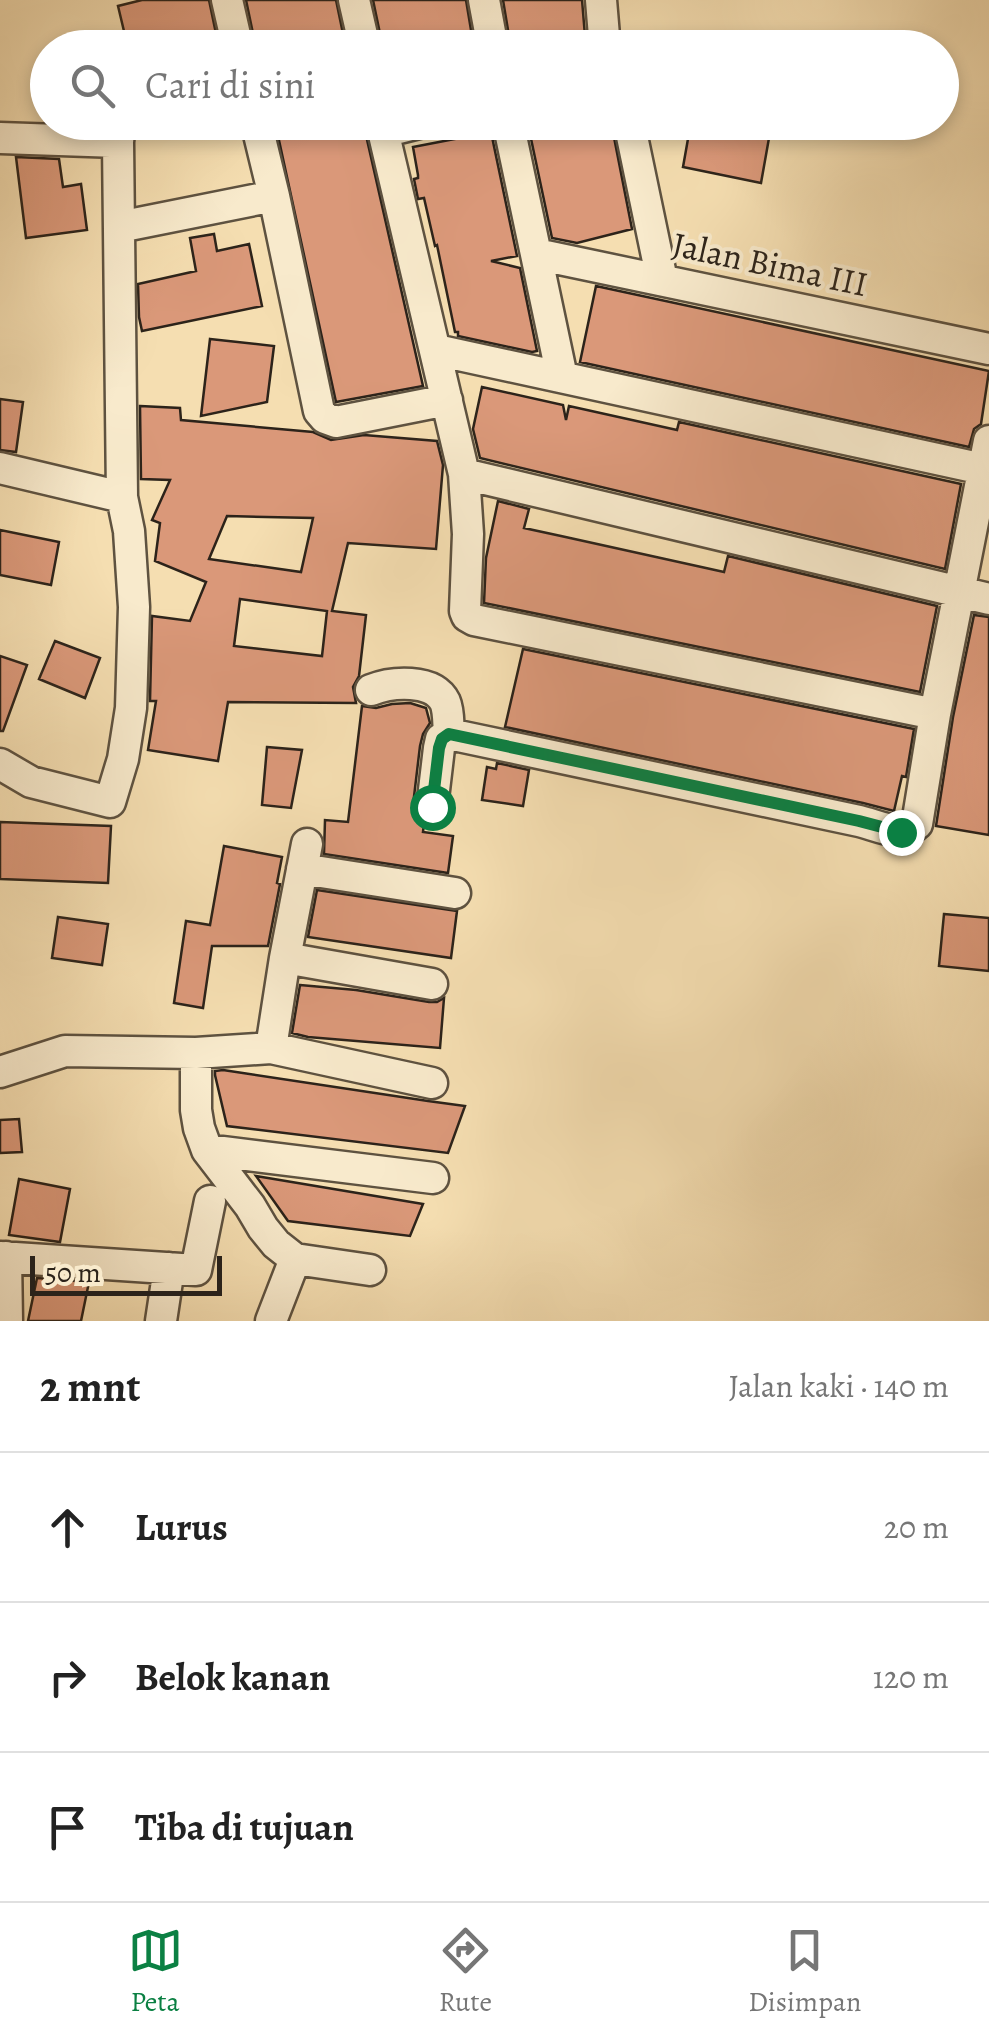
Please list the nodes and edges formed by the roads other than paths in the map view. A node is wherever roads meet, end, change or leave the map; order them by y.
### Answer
1 (226, 0) edge
2 (354, 0) edge
3 (484, 0) edge
4 (601, 0) edge
5 (234, 30) edge
6 (361, 30) edge
7 (490, 30) edge
8 (604, 30) edge
9 (30, 136) edge
10 (0, 138) edge
11 (119, 140) edge
12 (260, 140) edge
13 (385, 140) edge
14 (512, 140) edge
15 (634, 140) edge
16 (274, 196) junction
17 (119, 226) junction
18 (536, 254) junction
19 (662, 280) junction
20 (989, 348) edge
21 (436, 350) junction
22 (562, 377) junction
23 (447, 400) junction
24 (986, 455) edge
25 (0, 468) edge
26 (464, 474) junction
27 (122, 497) junction
28 (975, 596) edge
29 (371, 690) dead end
30 (935, 714) junction
31 (449, 734) junction
32 (0, 764) edge
33 (432, 807) dead end
34 (455, 894) dead end
35 (284, 958) junction
36 (432, 984) dead end
37 (271, 1048) junction
38 (196, 1053) junction
39 (0, 1072) edge
40 (432, 1083) dead end
41 (208, 1150) junction
42 (433, 1178) dead end
43 (210, 1201) dead end
44 (3, 1257) edge
45 (295, 1259) junction
46 (169, 1268) junction
47 (370, 1270) dead end
48 (7, 1321) edge
49 (161, 1321) edge
50 (271, 1321) edge

1 - 5 street
2 - 6 street
3 - 7 street
4 - 8 street
9 - 10 street
11 - 17 street
12 - 16 street
13 - 21 street
14 - 18 street
15 - 19 street
16 - 17 street
16 - 23 street
17 - 27 street
18 - 19 street, Jalan Bima III
18 - 22 street
19 - 20 street, Jalan Bima III
21 - 22 street
21 - 23 street
22 - 24 street
23 - 26 street
24 - 28 street
25 - 27 street
26 - 28 street
26 - 30 street
27 - 32 street
28 - 30 street
29 - 31 street
30 - 31 street
31 - 33 street
34 - 35 street
35 - 36 street
35 - 37 street
37 - 38 street
37 - 40 street
38 - 39 street
38 - 41 street
41 - 42 street
41 - 45 street
43 - 46 street
44 - 46 street
44 - 48 street
45 - 47 street
45 - 50 street
46 - 49 street

